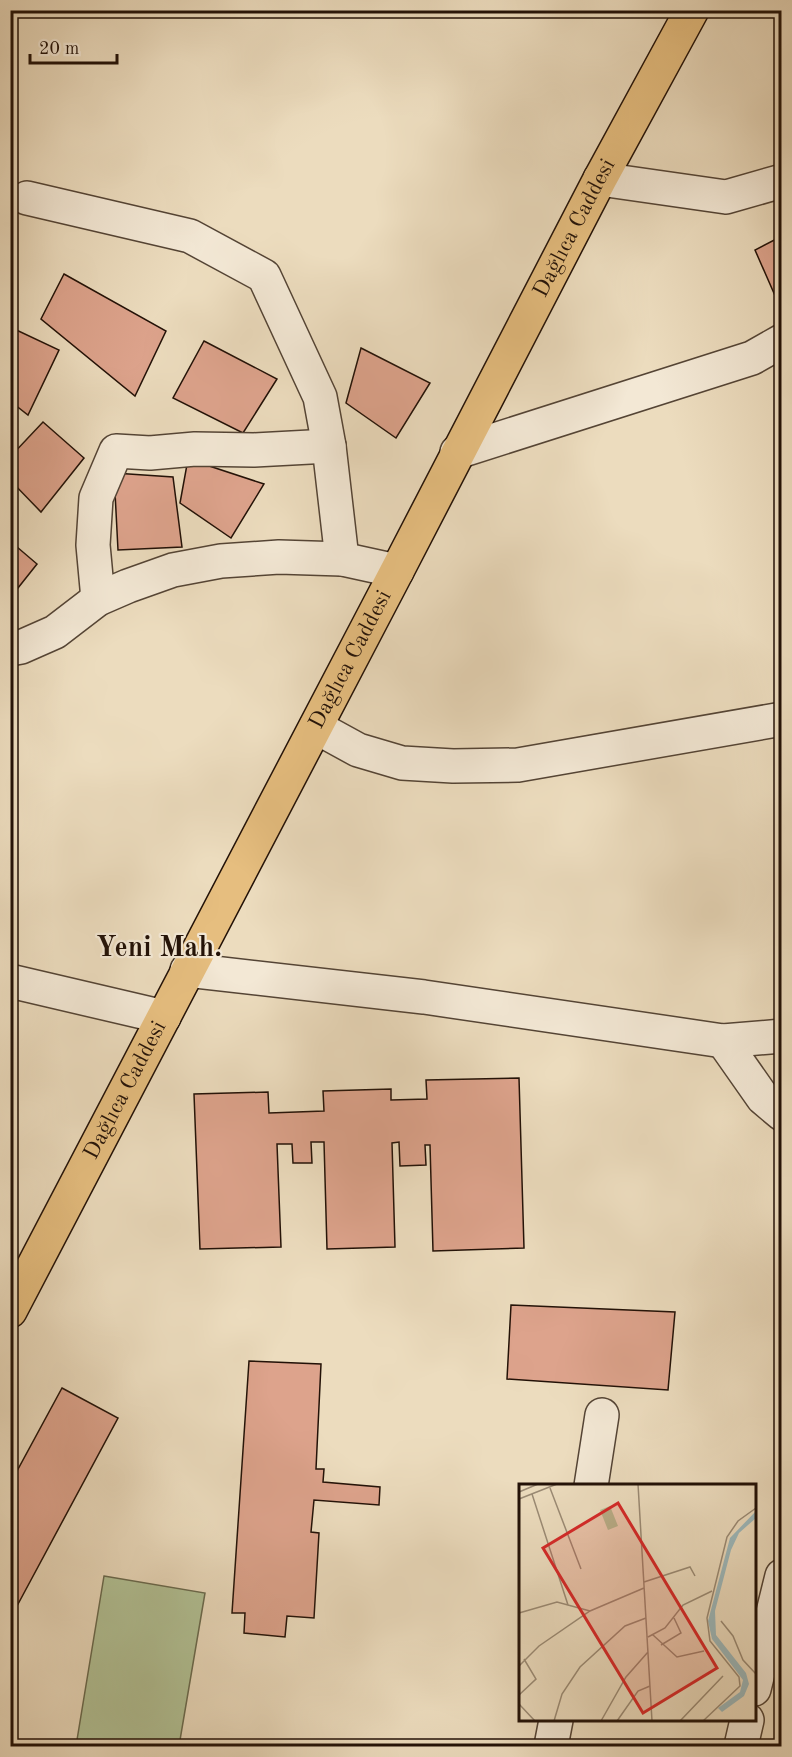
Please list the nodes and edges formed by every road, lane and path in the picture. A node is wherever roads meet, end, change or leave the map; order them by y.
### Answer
1 (692, 10) edge
2 (600, 179) junction
3 (782, 181) edge
4 (27, 198) dead end
5 (782, 341) edge
6 (329, 446) junction
7 (457, 453) junction
8 (342, 559) junction
9 (397, 571) junction
10 (98, 599) junction
11 (10, 649) edge
12 (782, 719) edge
13 (316, 727) junction
14 (187, 970) junction
15 (10, 981) edge
16 (164, 1017) junction
17 (782, 1036) edge
18 (723, 1041) junction
19 (782, 1114) edge
20 (10, 1311) edge
21 (602, 1415) dead end
22 (591, 1484) edge
23 (782, 1576) edge
24 (756, 1681) edge
25 (556, 1721) edge
26 (747, 1721) edge
27 (551, 1746) edge
28 (741, 1746) edge

1 - 2 main road, Dağlıca Caddesi
2 - 3 street
2 - 7 main road, Dağlıca Caddesi
4 - 6 street
5 - 7 street
6 - 8 street
6 - 10 street
7 - 9 main road, Dağlıca Caddesi
8 - 9 street
8 - 10 street
9 - 13 main road, Dağlıca Caddesi
10 - 11 street
12 - 13 street
13 - 14 main road, Dağlıca Caddesi
14 - 16 main road, Dağlıca Caddesi
14 - 18 street
15 - 16 street
16 - 20 main road, Dağlıca Caddesi
17 - 18 street
18 - 19 street
21 - 22 street
23 - 24 street
25 - 27 street
26 - 28 street

